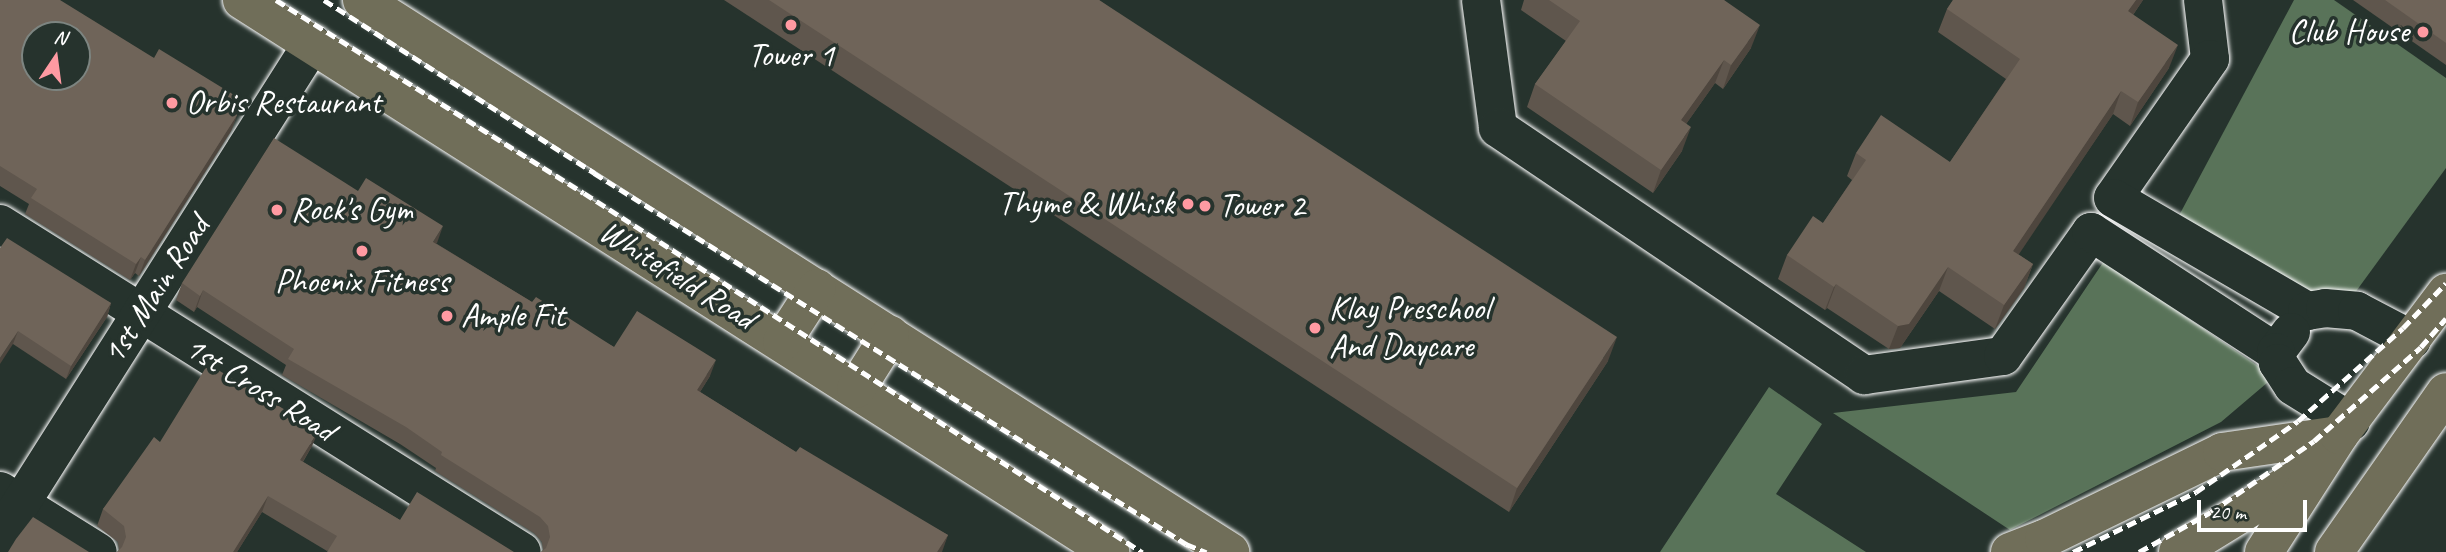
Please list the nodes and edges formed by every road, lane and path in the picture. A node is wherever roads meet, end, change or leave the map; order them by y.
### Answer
1 (242, 0) edge
2 (362, 0) edge
3 (1481, 0) edge
4 (2203, 0) edge
5 (312, 44) junction
6 (2113, 198) junction
7 (0, 224) edge
8 (2091, 232) junction
9 (817, 288) junction
10 (2446, 293) edge
11 (2307, 311) junction
12 (141, 314) junction
13 (890, 335) junction
14 (2412, 341) junction
15 (782, 342) junction
16 (2276, 352) junction
17 (856, 389) junction
18 (2446, 391) edge
19 (2338, 439) junction
20 (10, 497) edge
21 (0, 536) edge
22 (97, 552) edge
23 (522, 552) edge
24 (1110, 552) edge
25 (1230, 552) edge
26 (2010, 552) edge
27 (2178, 552) edge
28 (2264, 552) edge
29 (2334, 552) edge

1 - 5 main road, Whitefield Road
2 - 9 main road, Whitefield Road
3 - 8 street
4 - 6 street
5 - 12 street, 1st Main Road
5 - 15 main road, Whitefield Road
6 - 8 street
6 - 11 street
7 - 12 street, 1st Cross Road
8 - 16 street
9 - 13 main road, Whitefield Road
9 - 15 main road
10 - 14 main road
11 - 14 street
11 - 16 street
12 - 20 street, 1st Main Road
12 - 23 street, 1st Cross Road
13 - 17 main road
13 - 25 main road, Whitefield Road
14 - 19 main road
15 - 17 main road, Whitefield Road
16 - 19 street
17 - 24 main road, Whitefield Road
18 - 29 main road
19 - 26 main road
19 - 27 main road
19 - 28 main road
20 - 21 street, 1st Main Road
20 - 22 street

